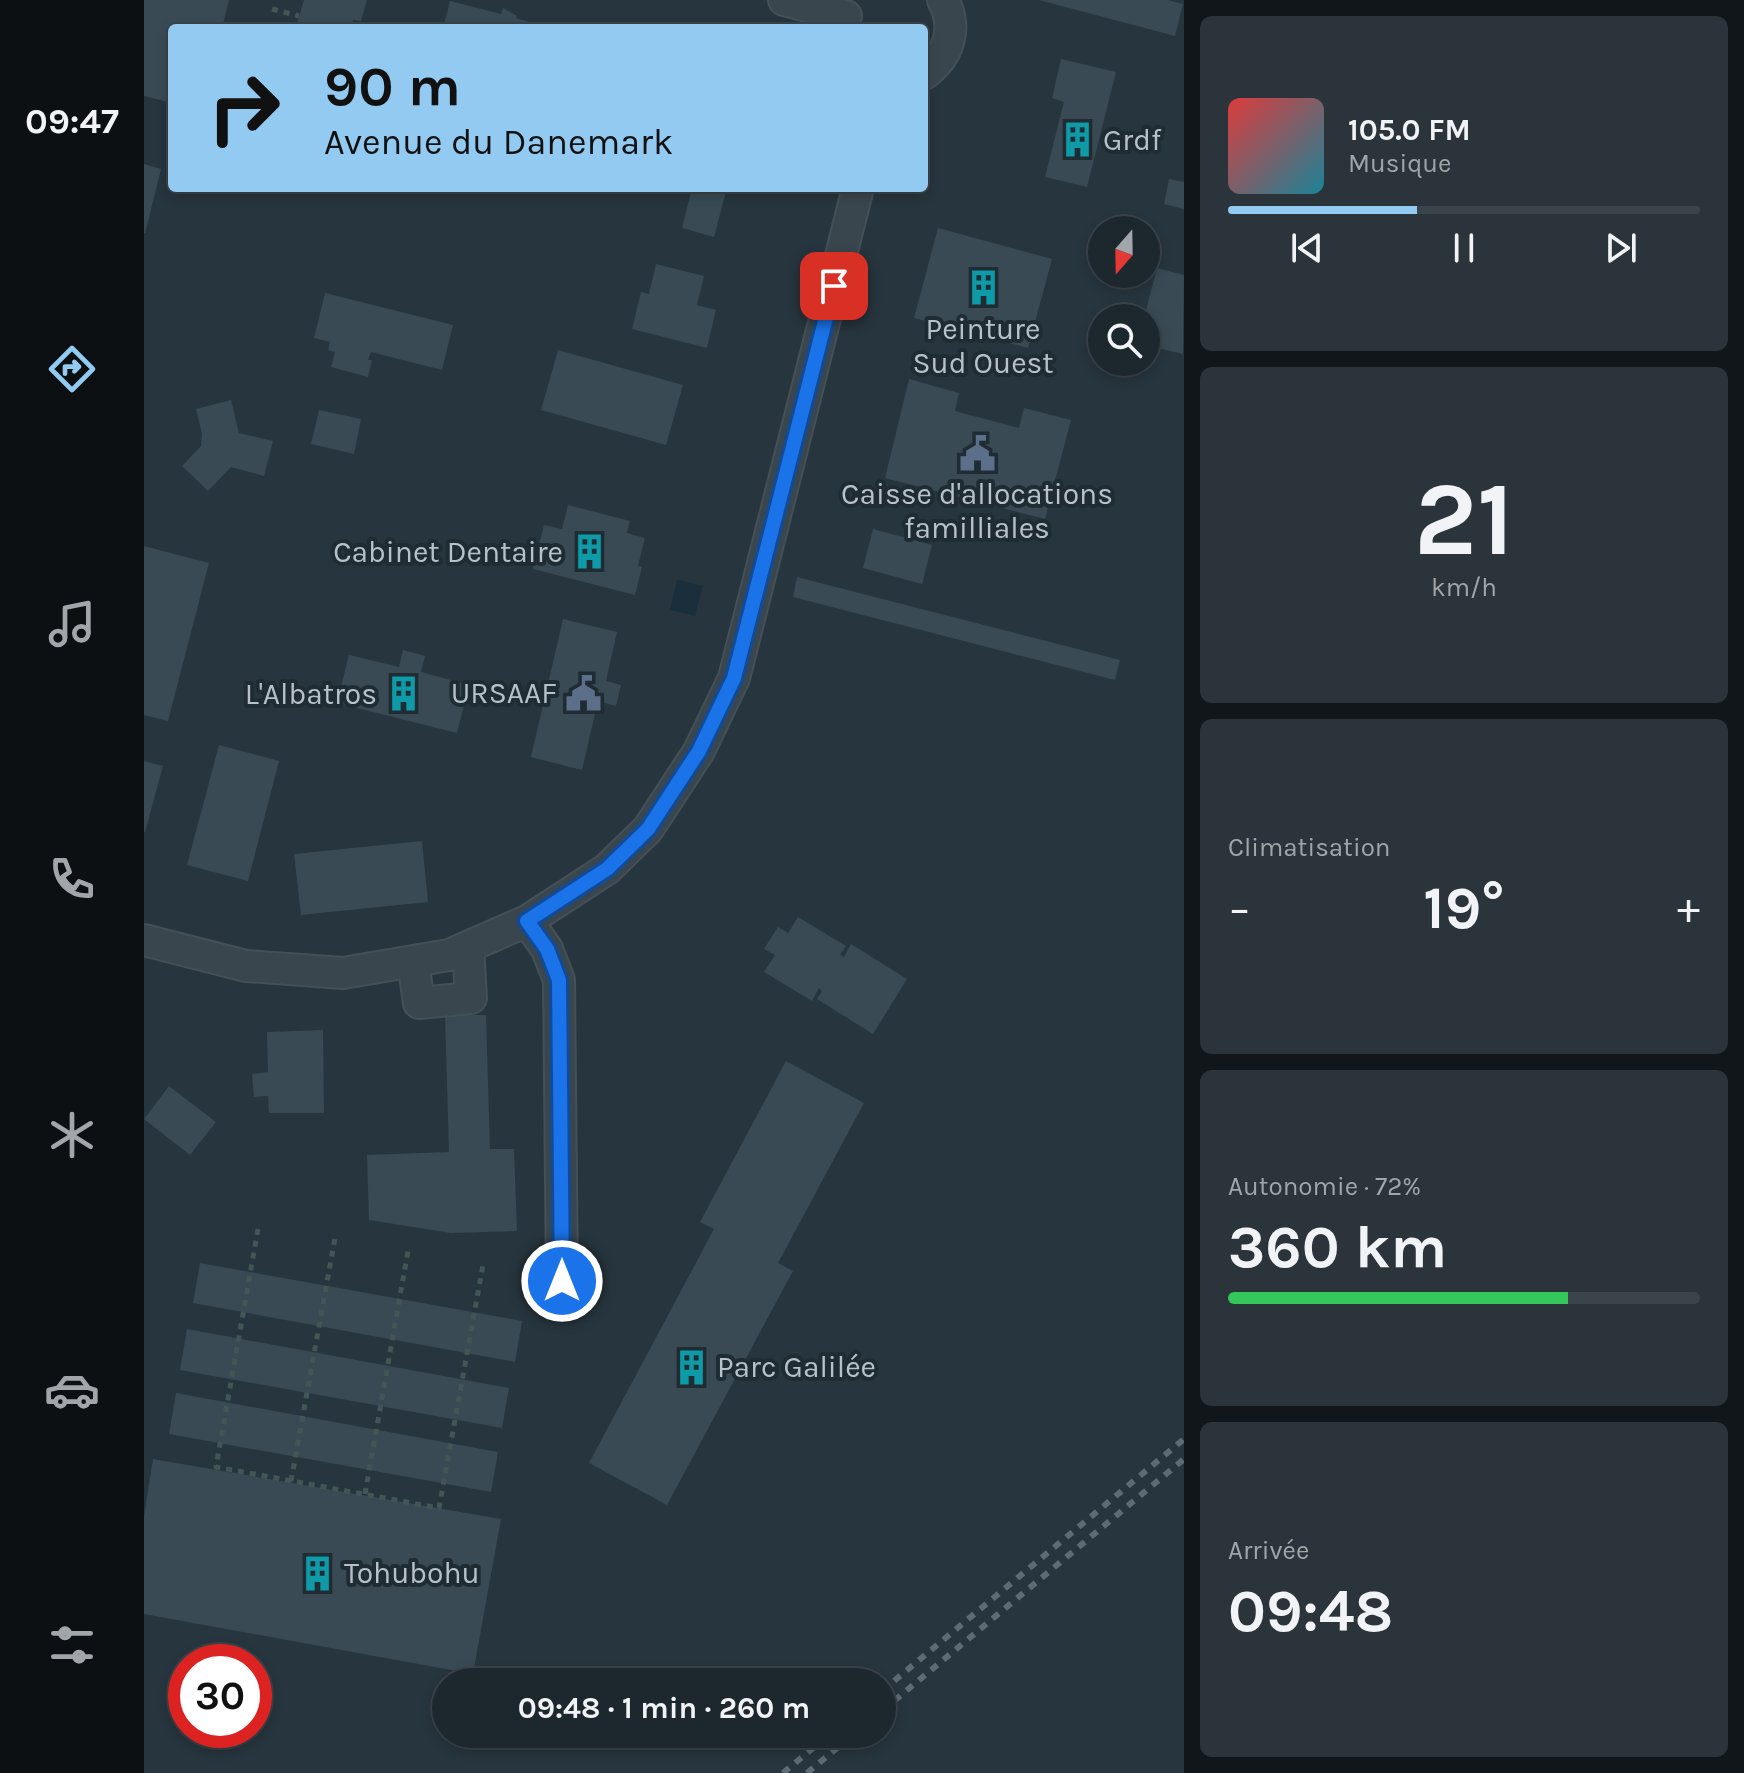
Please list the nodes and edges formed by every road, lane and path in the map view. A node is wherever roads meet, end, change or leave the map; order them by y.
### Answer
1 (784, 0) edge
2 (943, 0) edge
3 (272, 9) dead end
4 (848, 15) edge
5 (299, 16) dead end
6 (928, 70) edge
7 (857, 192) edge
8 (527, 921) junction
9 (144, 940) edge
10 (468, 947) junction
11 (413, 961) junction
12 (258, 1229) dead end
13 (335, 1238) dead end
14 (408, 1251) dead end
15 (483, 1265) dead end
16 (562, 1281) dead end
17 (291, 1481) junction
18 (365, 1494) junction

1 - 4 street
2 - 6 street
3 - 5 path
7 - 8 street
8 - 10 street
8 - 16 street
9 - 11 street
10 - 11 street
10 - 11 street
12 - 17 path
13 - 17 path
14 - 18 path
15 - 18 path
17 - 18 path

